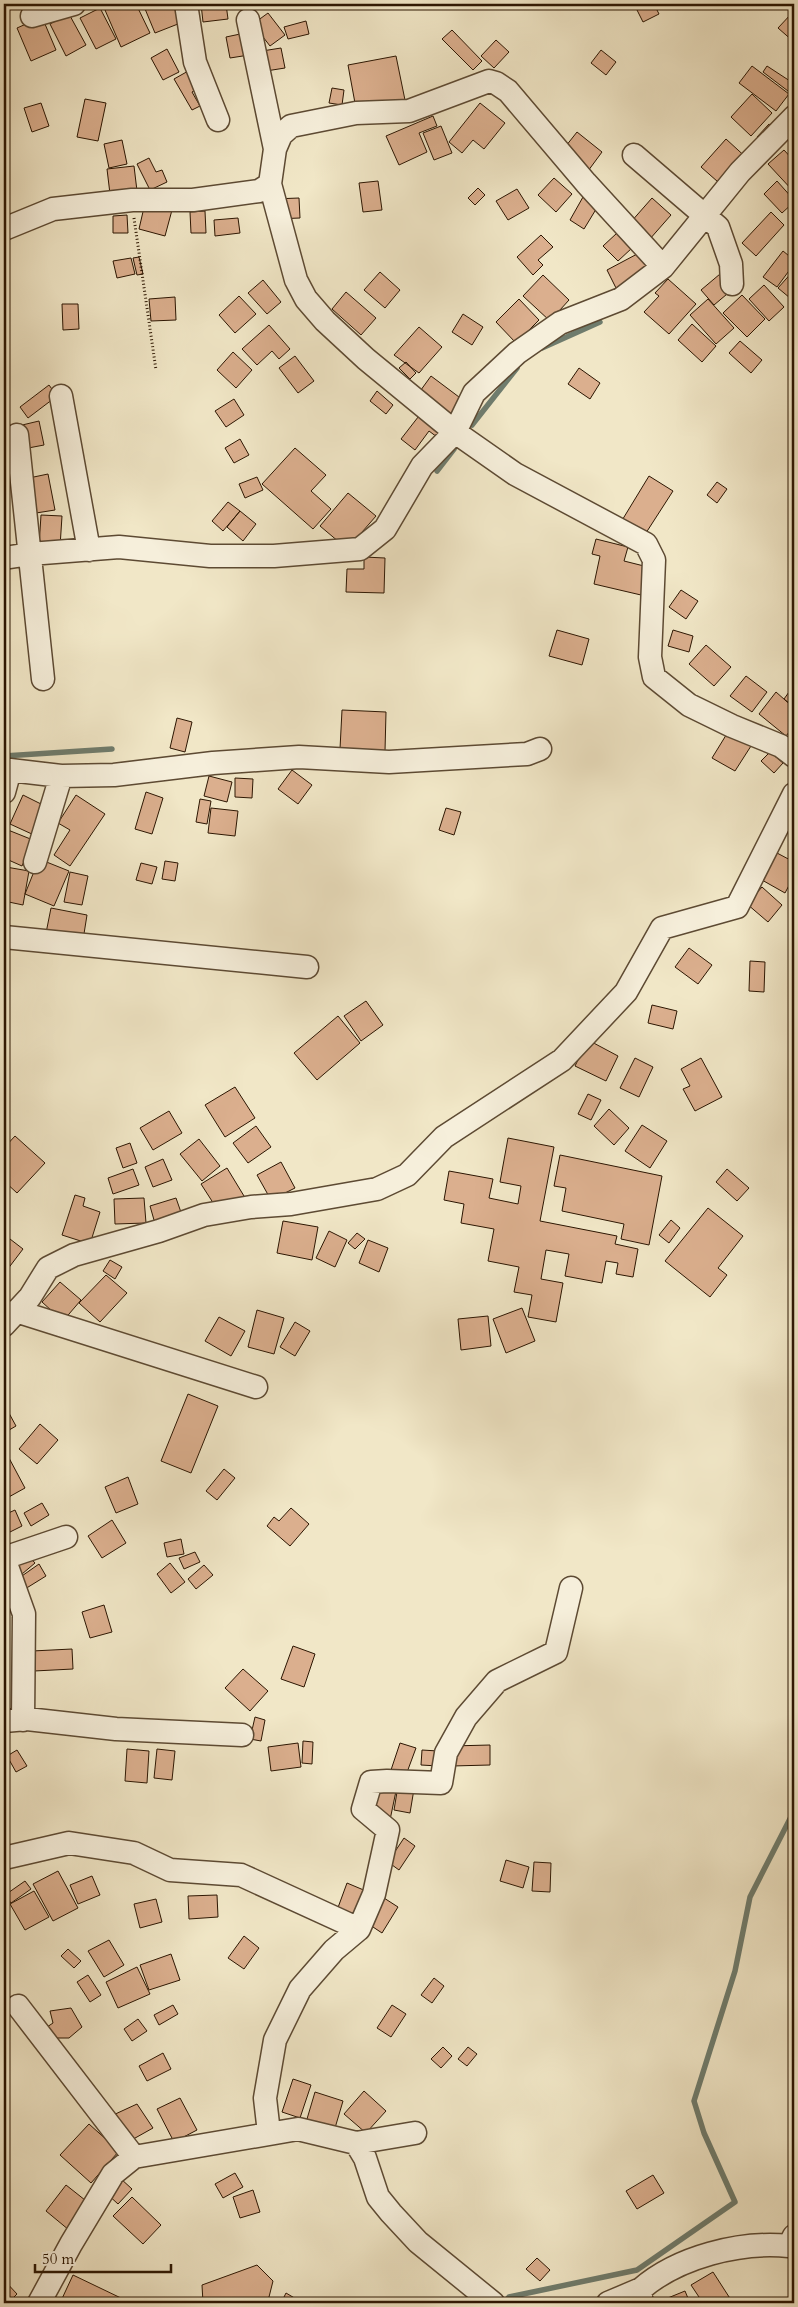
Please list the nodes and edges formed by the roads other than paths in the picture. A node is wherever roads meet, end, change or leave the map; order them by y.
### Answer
1 (74, 4) edge
2 (186, 4) edge
3 (32, 16) dead end
4 (248, 20) dead end
5 (218, 120) dead end
6 (791, 129) edge
7 (276, 149) junction
8 (634, 155) dead end
9 (270, 184) junction
10 (704, 215) junction
11 (4, 229) edge
12 (663, 267) junction
13 (732, 284) dead end
14 (61, 396) dead end
15 (455, 432) junction
16 (17, 435) dead end
17 (89, 550) junction
18 (30, 554) junction
19 (4, 558) edge
20 (43, 679) dead end
21 (540, 749) dead end
22 (794, 756) edge
23 (7, 769) edge
24 (61, 776) junction
25 (4, 792) edge
26 (794, 794) edge
27 (36, 862) dead end
28 (4, 937) edge
29 (307, 966) dead end
30 (10, 1318) edge
31 (256, 1387) dead end
32 (66, 1537) dead end
33 (4, 1558) edge
34 (571, 1588) dead end
35 (13, 1720) edge
36 (242, 1734) dead end
37 (4, 1858) edge
38 (359, 1929) junction
39 (18, 2006) dead end
40 (414, 2133) dead end
41 (269, 2134) junction
42 (356, 2143) junction
43 (134, 2157) junction
44 (793, 2246) edge
45 (641, 2296) edge
46 (491, 2302) edge
47 (39, 2303) edge
48 (608, 2303) edge

1 - 3 street
2 - 5 street
4 - 7 street
6 - 10 street
7 - 9 street
7 - 12 street
8 - 10 street
9 - 11 street
9 - 15 street
10 - 12 street
10 - 13 street
12 - 15 street
14 - 17 street
15 - 17 street
15 - 22 street
16 - 18 street
17 - 18 street
18 - 19 street
18 - 20 street
21 - 24 street
23 - 24 street
23 - 25 street
24 - 27 street
26 - 30 street
28 - 29 street
30 - 31 street
32 - 33 street
33 - 35 street
34 - 38 street
35 - 36 street
37 - 38 street
38 - 41 street
39 - 43 street
40 - 42 street
41 - 42 street
41 - 43 street
42 - 46 street
43 - 47 street
44 - 45 street
45 - 48 street

